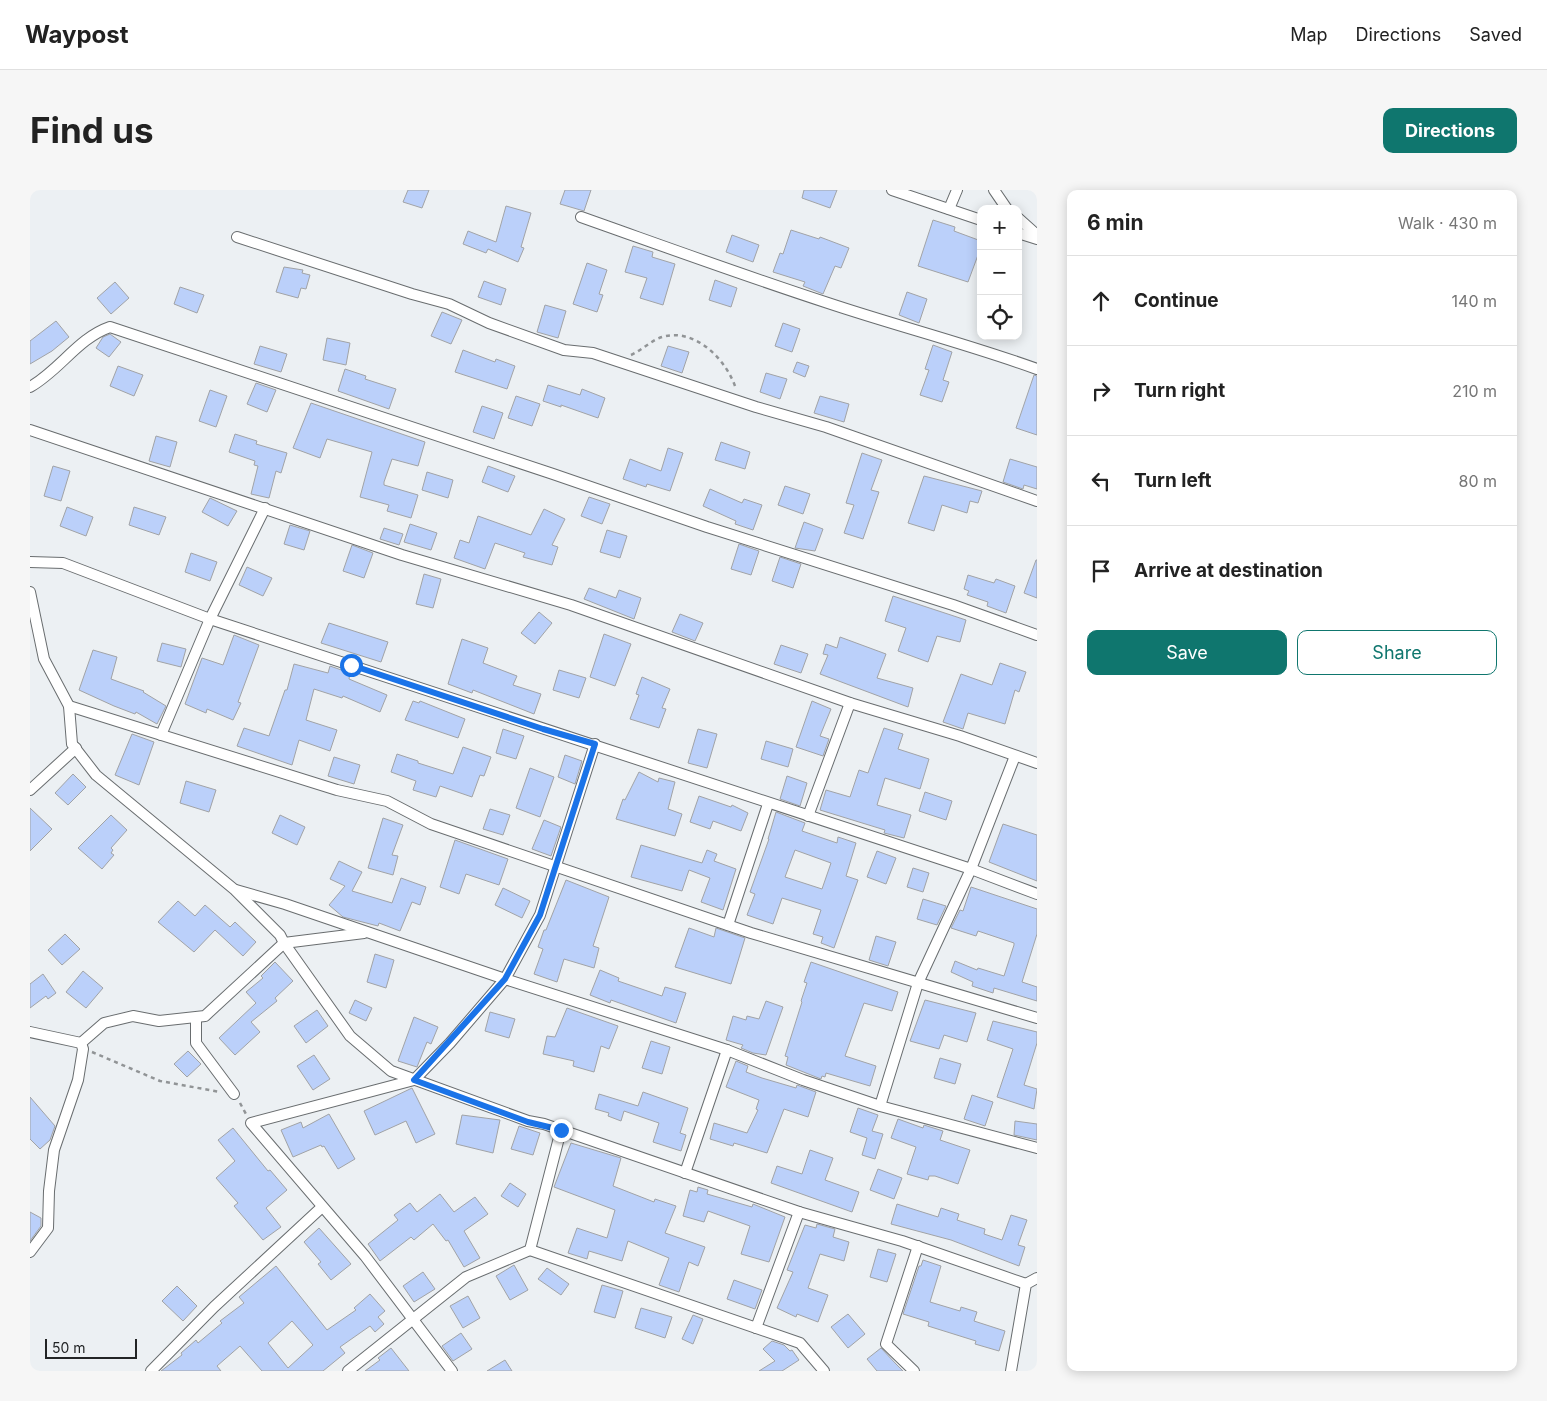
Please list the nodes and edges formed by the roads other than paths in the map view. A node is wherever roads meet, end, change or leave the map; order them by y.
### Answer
1 (892, 190) edge
2 (957, 190) edge
3 (994, 190) edge
4 (1005, 205) edge
5 (948, 209) junction
6 (581, 217) dead end
7 (977, 219) edge
8 (1022, 222) edge
9 (1022, 234) edge
10 (1037, 235) edge
11 (238, 237) dead end
12 (1037, 239) edge
13 (1037, 369) edge
14 (30, 386) edge
15 (30, 430) edge
16 (1037, 501) edge
17 (265, 508) junction
18 (30, 562) edge
19 (30, 592) edge
20 (32, 611) edge
21 (210, 619) junction
22 (1037, 635) edge
23 (850, 703) junction
24 (69, 706) junction
25 (161, 735) junction
26 (595, 744) junction
27 (76, 748) junction
28 (1015, 756) junction
29 (1037, 763) edge
30 (30, 790) edge
31 (768, 804) junction
32 (808, 816) junction
33 (557, 866) junction
34 (971, 869) junction
35 (235, 890) junction
36 (1037, 894) edge
37 (728, 925) junction
38 (368, 932) junction
39 (284, 943) junction
40 (505, 979) junction
41 (918, 983) junction
42 (1037, 1018) edge
43 (196, 1019) junction
44 (30, 1032) edge
45 (82, 1046) junction
46 (727, 1050) junction
47 (414, 1080) junction
48 (234, 1094) road end
49 (880, 1106) junction
50 (561, 1130) junction
51 (1037, 1148) edge
52 (685, 1173) junction
53 (322, 1207) junction
54 (798, 1212) junction
55 (918, 1246) junction
56 (530, 1250) junction
57 (30, 1252) edge
58 (1037, 1278) edge
59 (1026, 1284) junction
60 (412, 1318) junction
61 (756, 1328) junction
62 (151, 1371) edge
63 (348, 1371) edge
64 (452, 1371) edge
65 (824, 1371) edge
66 (914, 1371) edge
67 (1011, 1371) edge

1 - 5 street
2 - 5 street
3 - 4 street
5 - 7 street
6 - 13 street
8 - 10 street
9 - 12 street
11 - 16 street
14 - 22 street
15 - 17 street
17 - 21 street
17 - 23 street
18 - 21 street
19 - 20 street
20 - 24 street
21 - 25 street
21 - 26 street
23 - 28 street
23 - 32 street
24 - 25 street
24 - 27 street
25 - 33 street
26 - 31 street
26 - 33 street
27 - 30 street
27 - 35 street
28 - 29 street
28 - 34 street
31 - 32 street
31 - 37 street
32 - 34 street
33 - 37 street
33 - 40 street
34 - 36 street
34 - 41 street
35 - 38 street
35 - 39 street
37 - 41 street
38 - 39 street
38 - 40 street
39 - 43 street
39 - 47 street
40 - 46 street
40 - 47 street
41 - 42 street
41 - 49 street
43 - 45 street
43 - 48 street
44 - 45 street
45 - 57 street
46 - 49 street
46 - 52 street
47 - 50 street
47 - 53 street
49 - 51 street
50 - 52 street
50 - 56 street
52 - 54 street
53 - 60 street
53 - 62 street
54 - 55 street
54 - 61 street
55 - 59 street
55 - 66 street
56 - 60 street
56 - 61 street
58 - 59 street
59 - 67 street
60 - 63 street
60 - 64 street
61 - 65 street

